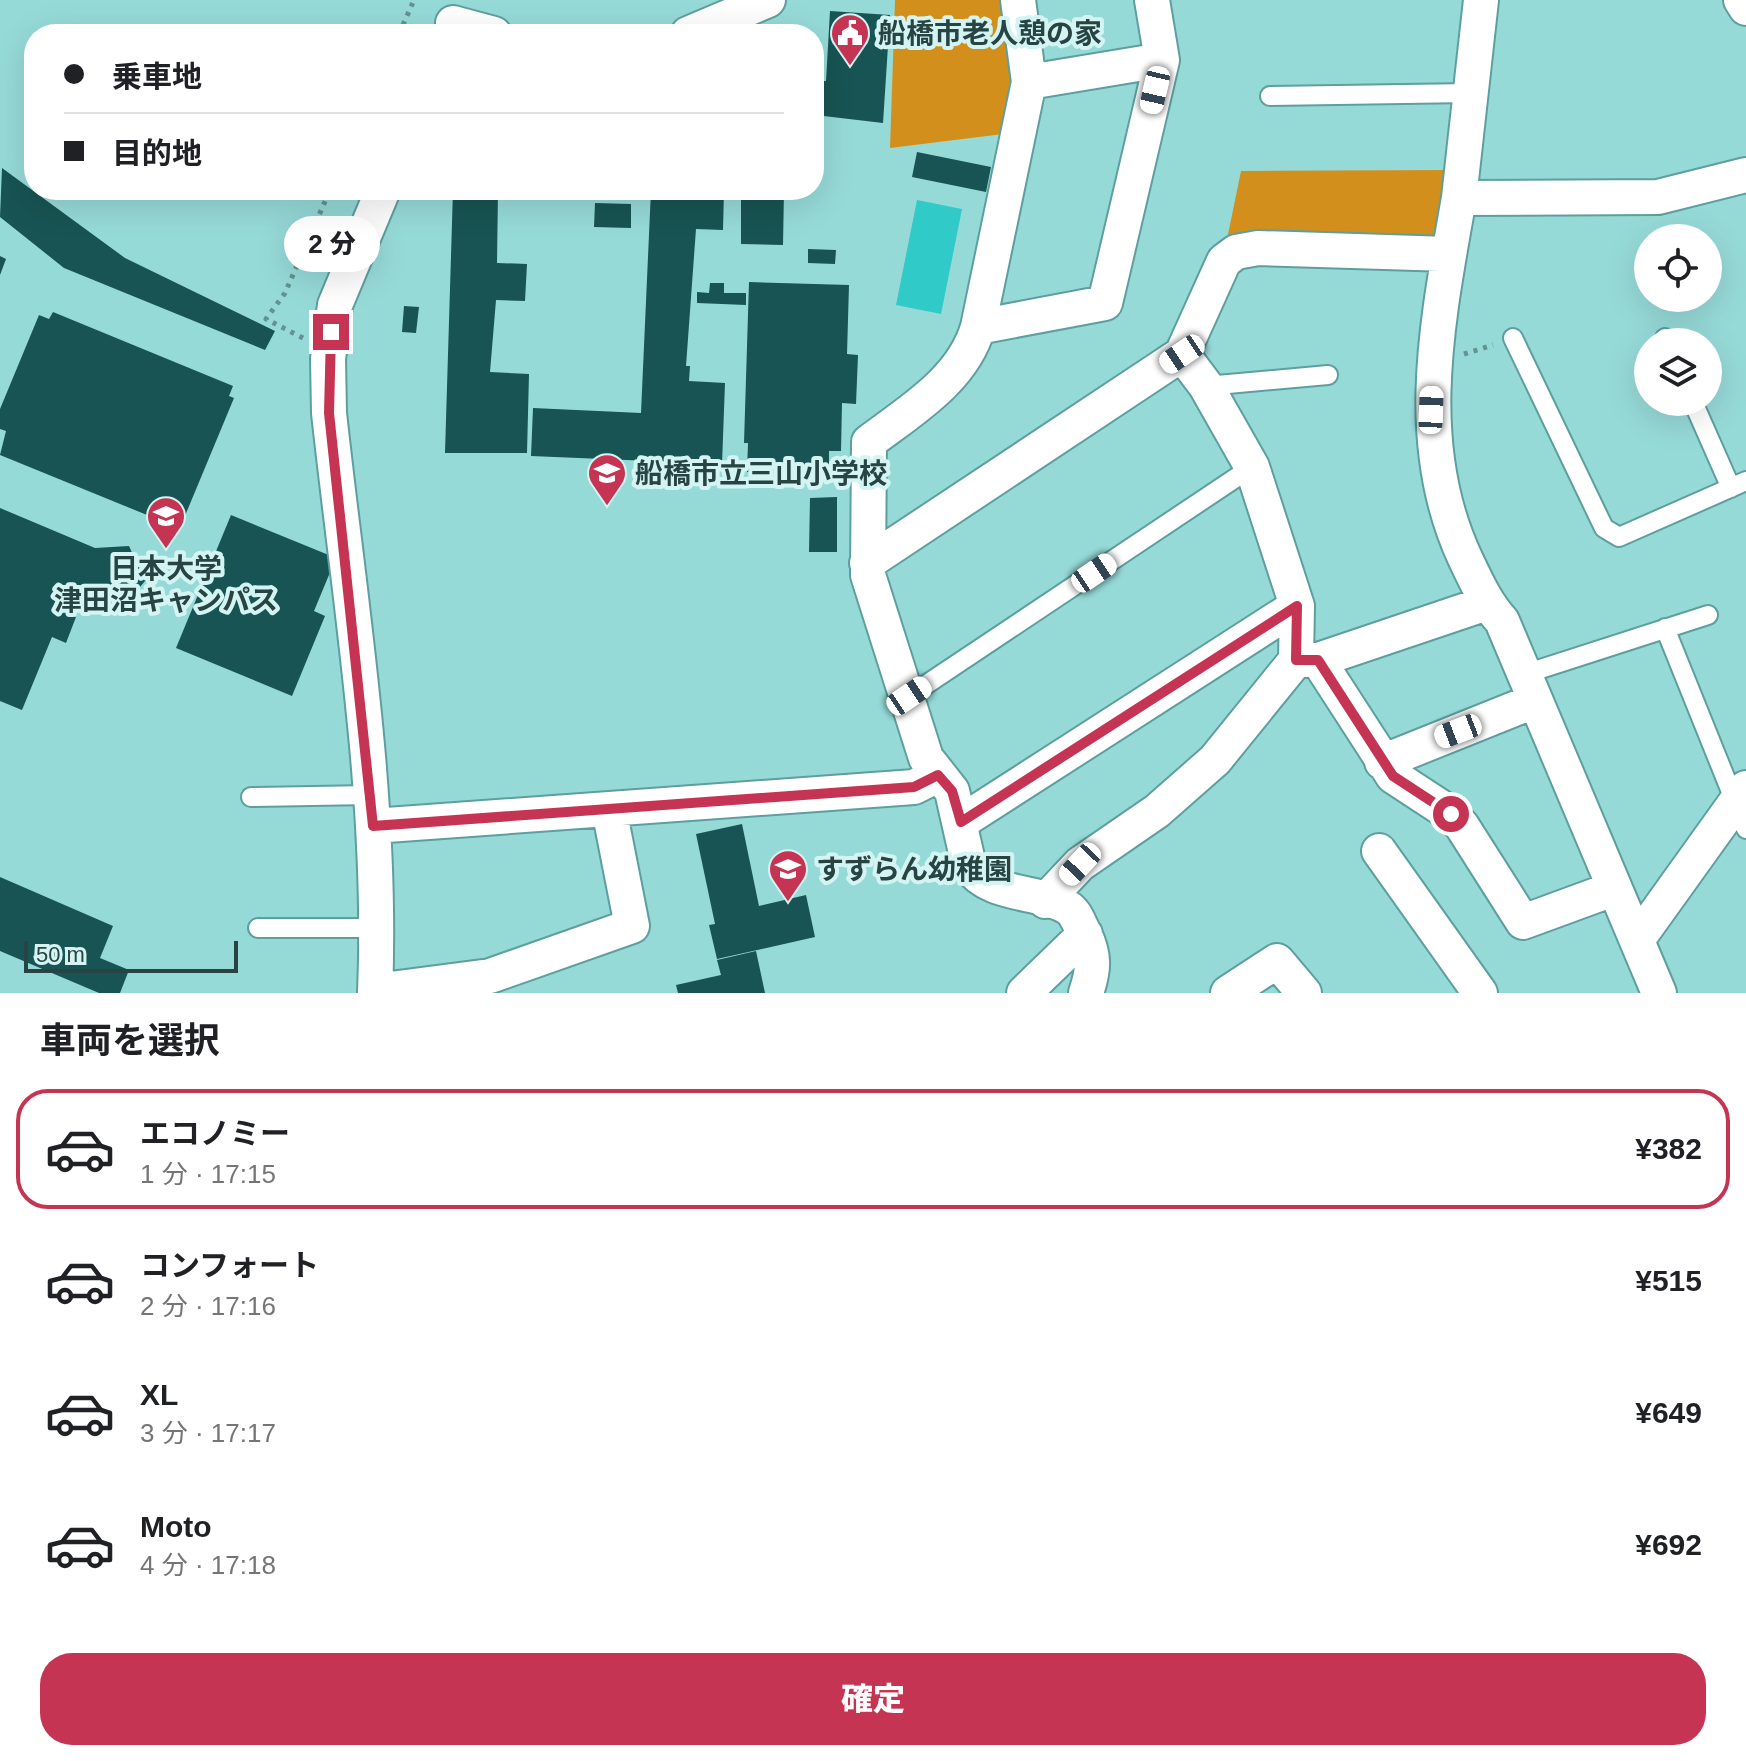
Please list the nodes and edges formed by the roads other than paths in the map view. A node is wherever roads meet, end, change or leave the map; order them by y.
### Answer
1 (768, 0) edge
2 (1018, 0) edge
3 (1152, 0) edge
4 (1481, 0) edge
5 (1741, 0) edge
6 (1746, 8) edge
7 (707, 19) edge
8 (1162, 60) junction
9 (1029, 82) junction
10 (1471, 93) junction
11 (1270, 96) dead end
12 (1746, 175) edge
13 (1459, 198) junction
14 (379, 200) edge
15 (1449, 254) junction
16 (978, 327) junction
17 (1513, 338) road end
18 (1182, 354) junction
19 (1328, 375) dead end
20 (1206, 386) junction
21 (1701, 416) edge
22 (1252, 467) junction
23 (1739, 485) edge
24 (867, 563) junction
25 (1487, 603) junction
26 (1297, 606) junction
27 (1708, 615) dead end
28 (1665, 628) junction
29 (1307, 660) junction
30 (1529, 687) junction
31 (909, 696) junction
32 (1382, 762) junction
33 (938, 775) junction
34 (251, 797) dead end
35 (1742, 807) edge
36 (609, 809) junction
37 (372, 811) junction
38 (961, 822) junction
39 (1379, 851) dead end
40 (1613, 889) junction
41 (1045, 901) junction
42 (258, 928) dead end
43 (378, 928) junction
44 (1085, 934) junction
45 (1637, 940) junction
46 (375, 992) edge
47 (1024, 993) edge
48 (1086, 993) edge
49 (1228, 993) edge
50 (1304, 993) edge
51 (1480, 993) edge
52 (1659, 993) edge

1 - 7 street
2 - 9 street
3 - 8 street
4 - 10 street
5 - 6 street
8 - 9 street
8 - 16 street
9 - 16 street
10 - 11 lane
10 - 13 street
12 - 13 street
13 - 15 street
14 - 37 street
15 - 18 street
15 - 25 street
16 - 24 street
17 - 23 lane
18 - 20 street
18 - 24 street
19 - 20 lane
20 - 22 street
21 - 23 lane
22 - 26 street
22 - 31 lane
24 - 31 street
25 - 29 street
25 - 30 street
26 - 29 street
26 - 38 street
27 - 28 lane
28 - 30 lane
28 - 35 lane
29 - 32 street
29 - 41 street
30 - 32 street
30 - 40 street
31 - 33 street
32 - 40 street
33 - 36 street
33 - 38 street
34 - 37 lane
35 - 45 street
36 - 37 street
36 - 46 street
37 - 43 street
38 - 41 street
39 - 51 street
40 - 45 street
41 - 44 street
42 - 43 lane
43 - 46 street
44 - 47 street
44 - 48 street
45 - 52 street
49 - 50 street

